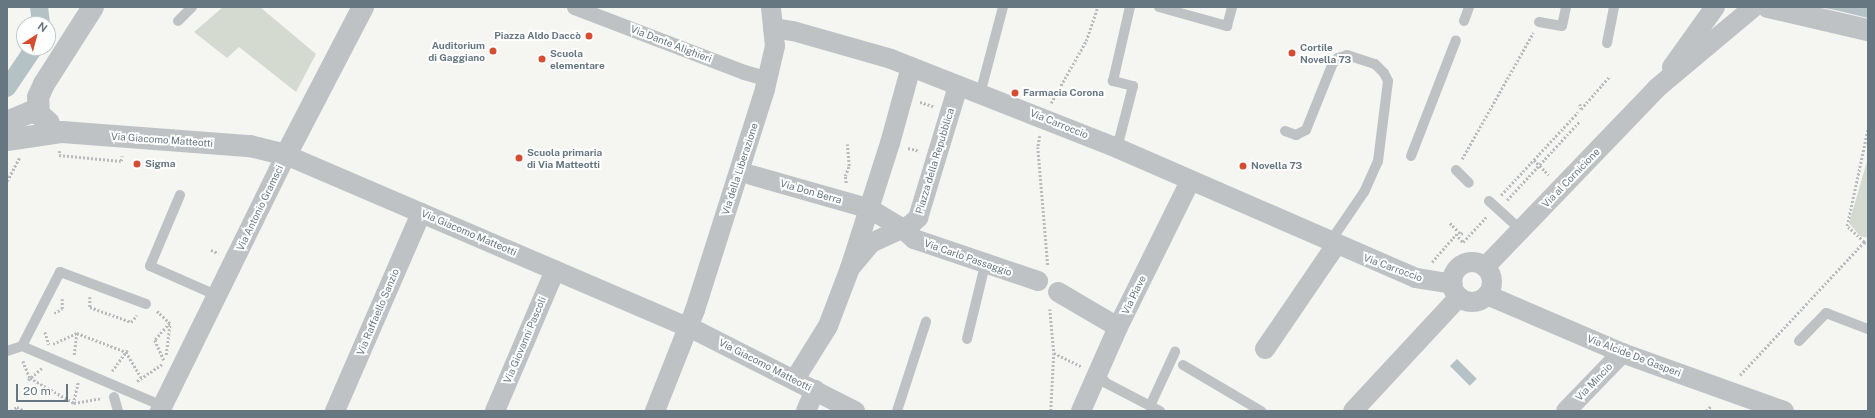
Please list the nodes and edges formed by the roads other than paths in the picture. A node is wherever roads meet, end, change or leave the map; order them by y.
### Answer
1 (93, 7) edge
2 (192, 7) edge
3 (363, 7) edge
4 (574, 7) edge
5 (771, 7) edge
6 (1003, 7) edge
7 (1130, 7) edge
8 (1159, 7) edge
9 (1232, 7) edge
10 (1469, 7) edge
11 (1566, 7) edge
12 (1614, 7) edge
13 (1714, 7) edge
14 (1754, 7) edge
15 (1768, 7) edge
16 (178, 21) dead end
17 (1464, 21) dead end
18 (1539, 22) road end
19 (773, 28) junction
20 (1868, 30) edge
21 (1456, 40) dead end
22 (1607, 43) dead end
23 (911, 67) junction
24 (768, 79) junction
25 (958, 86) junction
26 (1657, 88) junction
27 (980, 94) junction
28 (7, 122) edge
29 (41, 123) junction
30 (1285, 131) dead end
31 (15, 146) edge
32 (1117, 148) junction
33 (286, 155) junction
34 (1411, 156) dead end
35 (1456, 170) road end
36 (751, 175) dead end
37 (1190, 181) junction
38 (1469, 183) dead end
39 (180, 195) dead end
40 (1495, 204) road end
41 (870, 209) junction
42 (420, 213) junction
43 (903, 229) junction
44 (1521, 230) junction
45 (1333, 244) junction
46 (985, 265) junction
47 (1485, 267) junction
48 (850, 268) junction
49 (555, 270) junction
50 (1038, 281) dead end
51 (1456, 291) junction
52 (1058, 292) dead end
53 (1487, 295) junction
54 (218, 296) junction
55 (146, 304) road end
56 (926, 322) dead end
57 (1118, 327) junction
58 (689, 328) junction
59 (1868, 329) edge
60 (967, 339) dead end
61 (1800, 341) dead end
62 (22, 346) junction
63 (1265, 349) dead end
64 (7, 351) edge
65 (1175, 352) dead end
66 (1622, 353) junction
67 (1183, 365) dead end
68 (1098, 373) junction
69 (795, 379) junction
70 (815, 390) junction
71 (110, 397) road end
72 (1150, 406) junction
73 (162, 408) edge
74 (118, 411) edge
75 (335, 411) edge
76 (495, 411) edge
77 (655, 411) edge
78 (806, 411) edge
79 (855, 411) edge
80 (897, 411) edge
81 (1081, 411) edge
82 (1160, 411) edge
83 (1261, 411) edge
84 (1353, 411) edge
85 (1566, 411) edge
86 (1784, 411) edge

1 - 29 street
2 - 16 lane
3 - 33 street, Via Antonio Gramsci
4 - 24 street, Via Dante Alighieri
5 - 19 street, Via della Liberazione
6 - 27 lane
7 - 32 lane
8 - 9 lane
10 - 17 lane
11 - 18 lane
12 - 22 lane
13 - 26 street, Via al Cornicione
14 - 26 street, Via al Cornicione
15 - 20 street
19 - 23 street, Via Carroccio
19 - 24 street, Via della Liberazione
21 - 34 lane
23 - 25 street, Via Carroccio
23 - 41 street, Piazza della Repubblica
24 - 58 street, Via della Liberazione
25 - 27 street, Via Carroccio
25 - 43 street, Piazza della Repubblica
26 - 44 street, Via al Cornicione
27 - 32 street, Via Carroccio
28 - 29 street
29 - 31 street
29 - 33 street, Via Giacomo Matteotti
30 - 45 lane
32 - 37 street, Via Carroccio
33 - 42 street, Via Giacomo Matteotti
33 - 54 street, Via Antonio Gramsci
35 - 38 lane
36 - 41 street, Via Don Berra
37 - 45 street, Via Carroccio
37 - 57 street, Via Piave
39 - 54 lane
40 - 44 lane
41 - 43 street
41 - 48 street, Piazza della Repubblica
42 - 49 street, Via Giacomo Matteotti
42 - 75 street, Via Raffaello Sanzio
43 - 46 street, Via Carlo Passaggio
43 - 48 street, Piazza della Repubblica
44 - 47 street, Via al Cornicione
45 - 51 street, Via Carroccio
45 - 63 street
46 - 50 street, Via Carlo Passaggio
46 - 60 lane
47 - 51 street
47 - 53 street
48 - 69 street, Piazza della Repubblica
49 - 58 street, Via Giacomo Matteotti
49 - 76 street, Via Giovanni Pascoli
51 - 53 street
51 - 84 street
52 - 57 street
53 - 66 street, Via Alcide De Gasperi
54 - 73 street, Via Antonio Gramsci
55 - 62 lane
56 - 80 lane
57 - 68 street, Via Piave
58 - 69 street, Via Giacomo Matteotti
58 - 77 street, Via della Liberazione
59 - 61 lane
62 - 64 lane
62 - 73 lane
65 - 72 lane
66 - 85 street, Via Mincio
66 - 86 street, Via Alcide De Gasperi
67 - 83 lane
68 - 72 lane
68 - 81 street, Via Piave
69 - 70 street, Via Giacomo Matteotti
70 - 78 street
70 - 79 street, Via Giacomo Matteotti
71 - 74 lane
72 - 82 lane

